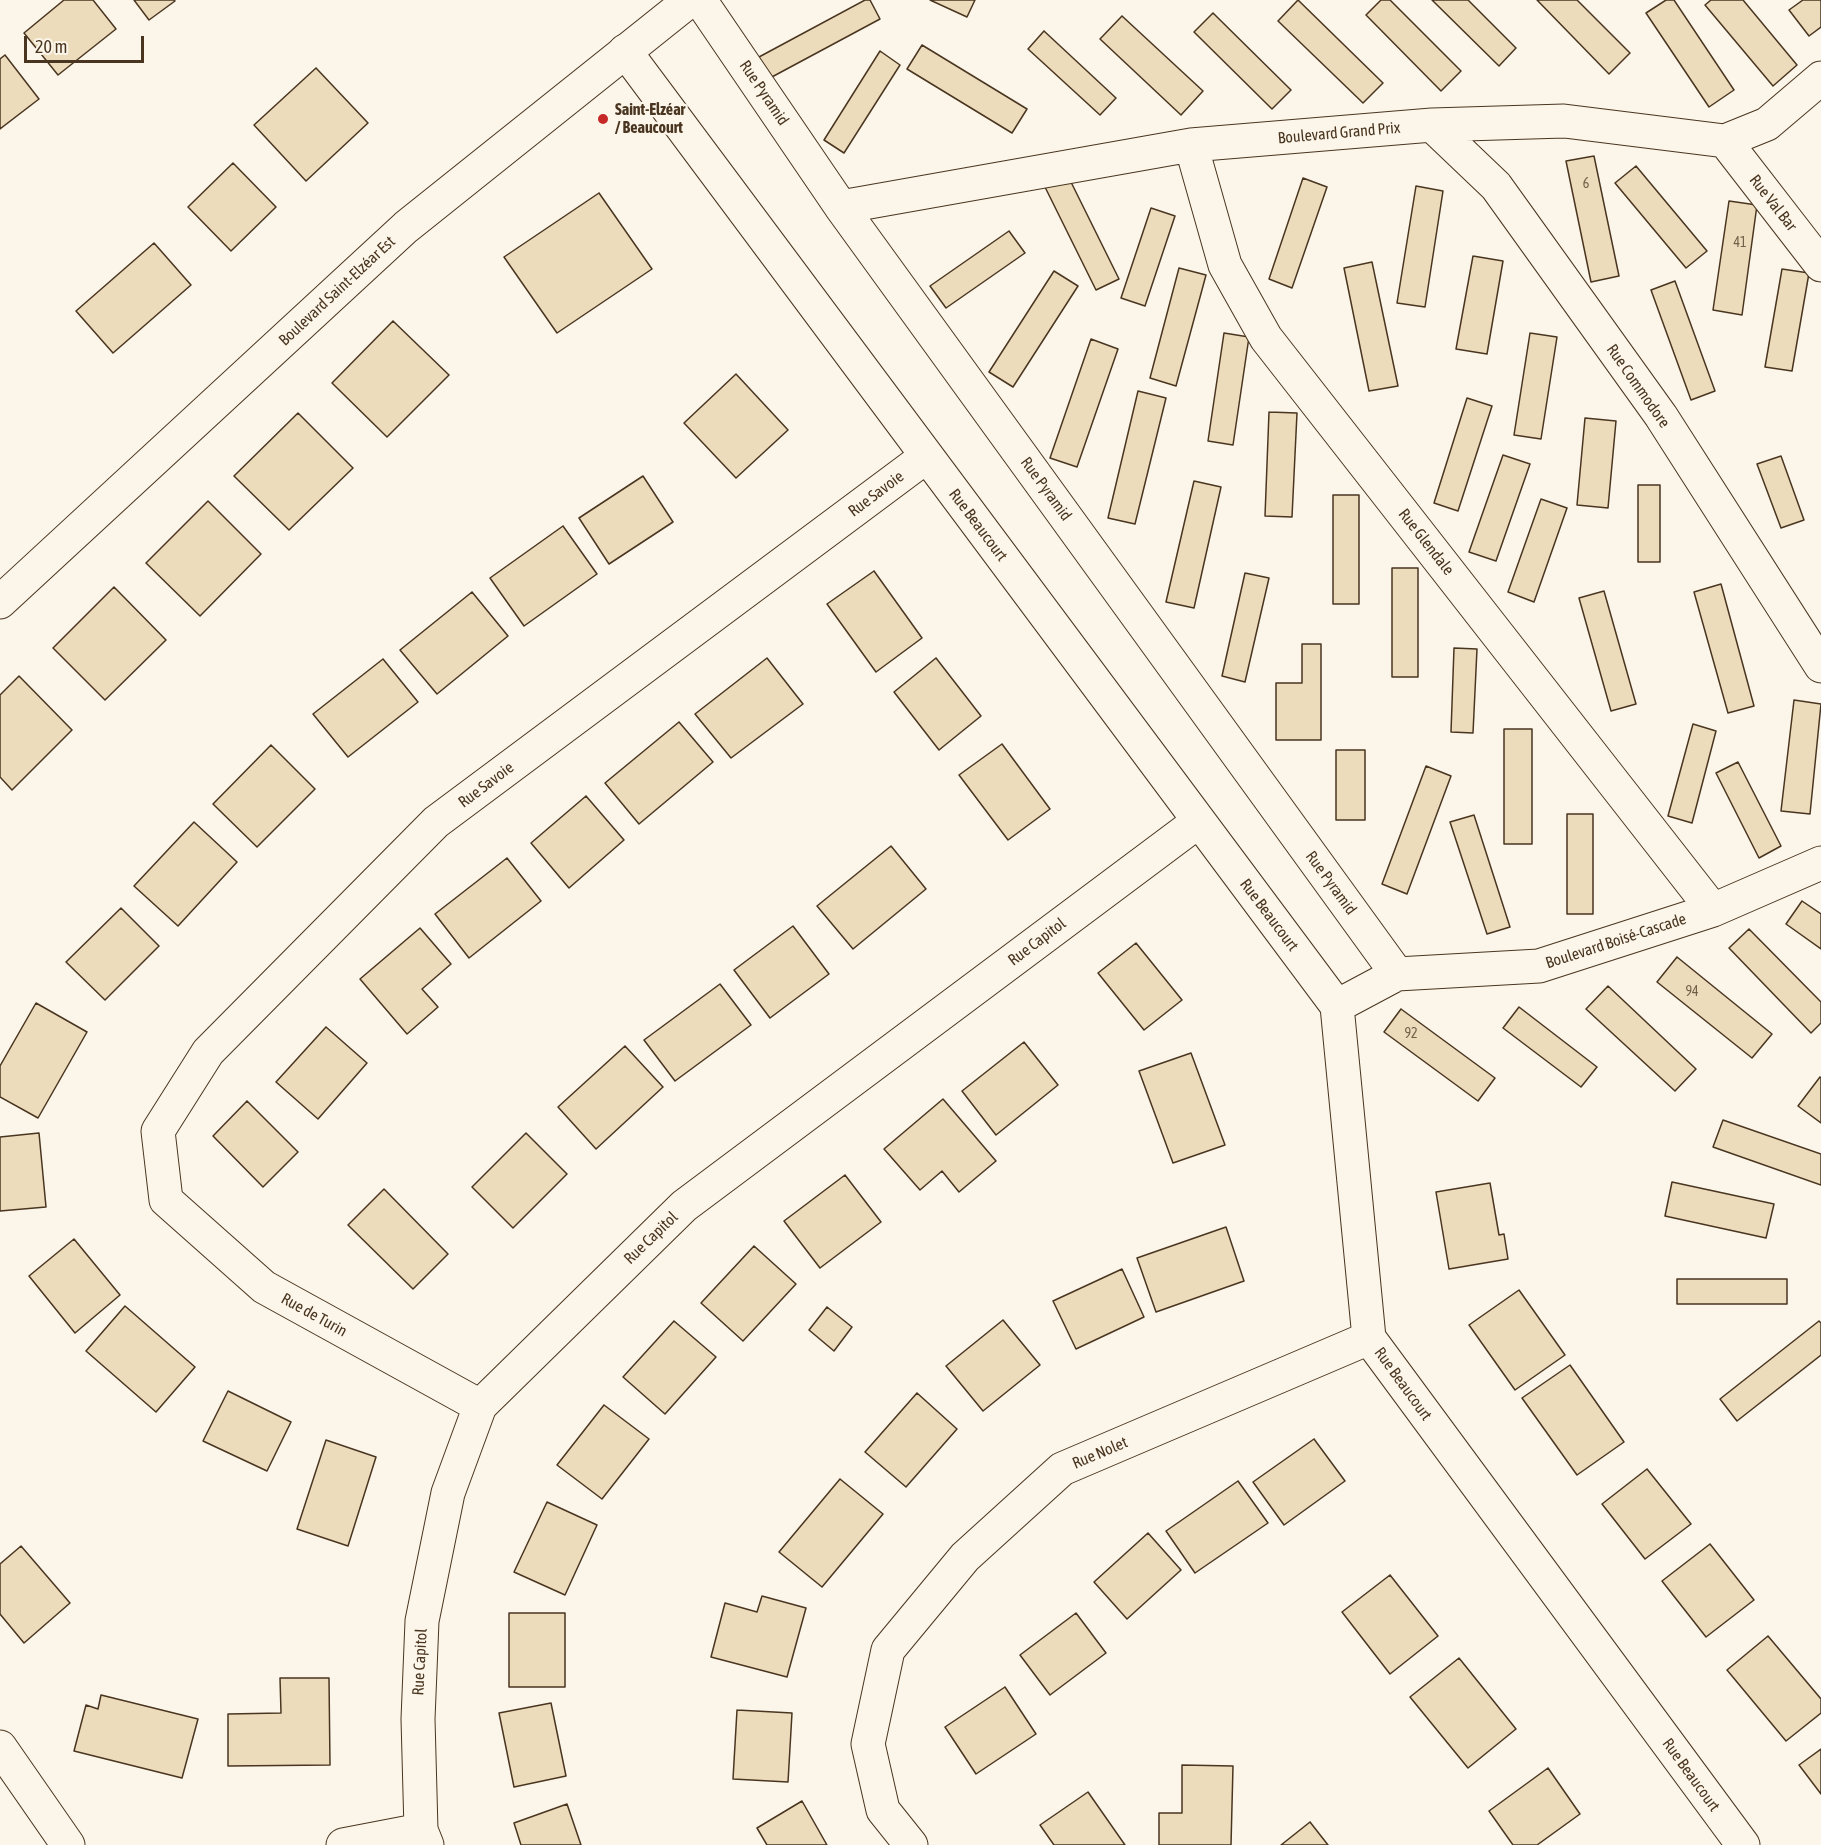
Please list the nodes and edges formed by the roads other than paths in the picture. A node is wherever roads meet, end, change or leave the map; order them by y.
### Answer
1 (690, 0) edge
2 (700, 0) edge
3 (625, 51) junction
4 (1821, 78) edge
5 (1432, 125) junction
6 (1725, 141) junction
7 (1191, 145) junction
8 (841, 207) junction
9 (1821, 265) edge
10 (927, 456) junction
11 (0, 602) edge
12 (1821, 666) edge
13 (1199, 821) junction
14 (1821, 863) edge
15 (1713, 910) junction
16 (1396, 974) junction
17 (1337, 1006) junction
18 (166, 1200) joint
19 (1370, 1338) junction
20 (480, 1406) junction
21 (0, 1747) edge
22 (424, 1838) edge
23 (68, 1845) edge
24 (344, 1845) edge
25 (911, 1845) edge
26 (1743, 1845) edge

1 - 3 street, Boulevard Saint-Elzéar Est
2 - 8 street, Rue Pyramid
3 - 10 street, Rue Beaucourt
3 - 11 street, Boulevard Saint-Elzéar Est
4 - 6 street, Boulevard Grand Prix
5 - 6 street, Boulevard Grand Prix
5 - 7 street, Boulevard Grand Prix
5 - 12 street, Rue Commodore
6 - 9 street, Rue Val Bar
7 - 8 street, Boulevard Grand Prix
7 - 15 street, Rue Glendale
8 - 16 street, Rue Pyramid
10 - 13 street, Rue Beaucourt
10 - 18 street, Rue Savoie
13 - 17 street, Rue Beaucourt
13 - 20 street, Rue Capitol
14 - 15 street, Boulevard Boisé-Cascade
15 - 16 street, Boulevard Boisé-Cascade
16 - 17 street, Boulevard Boisé-Cascade
17 - 19 street, Rue Beaucourt
18 - 20 street, Rue de Turin
19 - 25 street, Rue Nolet
19 - 26 street, Rue Beaucourt
20 - 22 street, Rue Capitol
21 - 23 street
22 - 24 street

